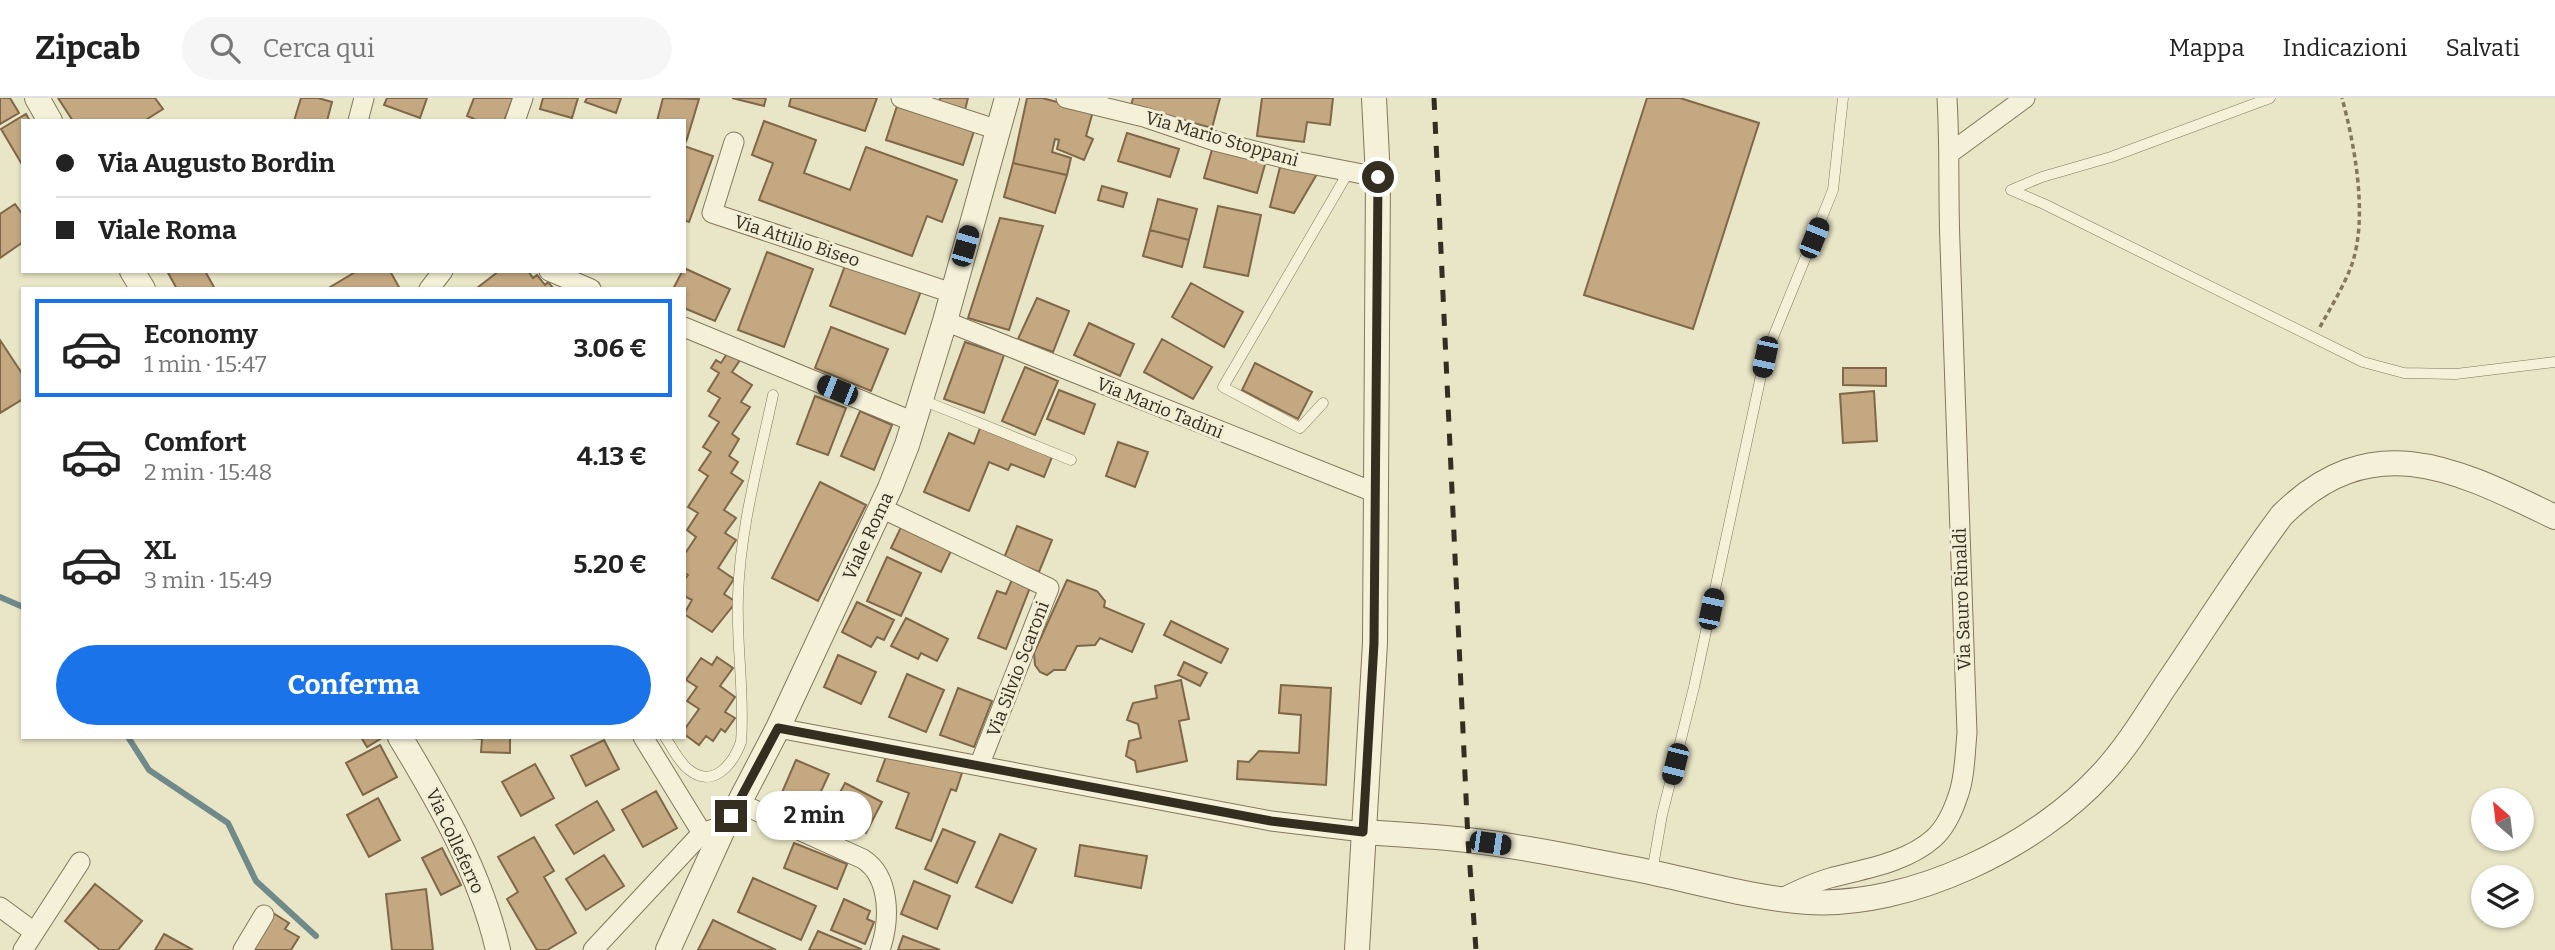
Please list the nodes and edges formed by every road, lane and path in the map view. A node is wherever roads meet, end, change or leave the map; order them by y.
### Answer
1 (37, 98) edge
2 (364, 98) edge
3 (523, 98) edge
4 (901, 98) edge
5 (1007, 98) edge
6 (1066, 98) edge
7 (1374, 98) edge
8 (1843, 98) edge
9 (1947, 98) edge
10 (2025, 98) edge
11 (2270, 98) edge
12 (2342, 98) edge
13 (49, 119) edge
14 (359, 119) edge
15 (516, 119) edge
16 (998, 130) junction
17 (734, 142) dead end
18 (1950, 153) junction
19 (1349, 171) junction
20 (1378, 177) junction
21 (441, 273) edge
22 (554, 273) edge
23 (431, 287) edge
24 (586, 287) edge
25 (952, 293) junction
26 (945, 321) junction
27 (686, 328) edge
28 (2313, 339) junction
29 (2555, 362) edge
30 (773, 395) dead end
31 (1324, 403) dead end
32 (917, 410) junction
33 (1071, 460) dead end
34 (1376, 493) junction
35 (881, 508) junction
36 (2555, 517) edge
37 (778, 728) junction
38 (401, 739) edge
39 (645, 739) edge
40 (667, 739) edge
41 (979, 766) junction
42 (739, 803) junction
43 (713, 829) junction
44 (1363, 832) junction
45 (80, 862) dead end
46 (1652, 872) junction
47 (1780, 899) junction
48 (0, 907) edge
49 (264, 915) dead end
50 (34, 932) junction
51 (23, 950) edge
52 (243, 950) edge
53 (498, 950) edge
54 (593, 950) edge
55 (668, 950) edge
56 (880, 950) edge
57 (1357, 950) edge

1 - 13 street
2 - 14 street
3 - 15 street
4 - 16 street
5 - 16 street, Viale Roma
6 - 19 street, Via Mario Stoppani
7 - 20 street
8 - 46 lane
9 - 18 street, Via Sauro Rinaldi
10 - 18 street
11 - 28 lane
12 - 28 path
16 - 25 street, Viale Roma
17 - 25 street, Via Attilio Biseo
18 - 47 street, Via Sauro Rinaldi
19 - 20 street, Via Mario Stoppani
19 - 31 lane
20 - 34 street
21 - 23 street
22 - 24 street
25 - 26 street, Viale Roma
26 - 32 street, Viale Roma
26 - 34 street, Via Mario Tadini
27 - 32 street
28 - 29 lane
30 - 40 lane
32 - 33 lane
32 - 35 street, Viale Roma
34 - 44 street
35 - 37 street, Viale Roma
35 - 41 street, Via Silvio Scaroni
36 - 47 street
37 - 41 street
37 - 42 street, Viale Roma
38 - 53 street, Via Colleferro
39 - 43 street
41 - 44 street
42 - 43 street, Viale Roma
42 - 56 street
43 - 54 street
43 - 55 street, Viale Roma
44 - 46 street
44 - 57 street
45 - 50 street
46 - 47 street
48 - 50 street
49 - 52 street
50 - 51 street

